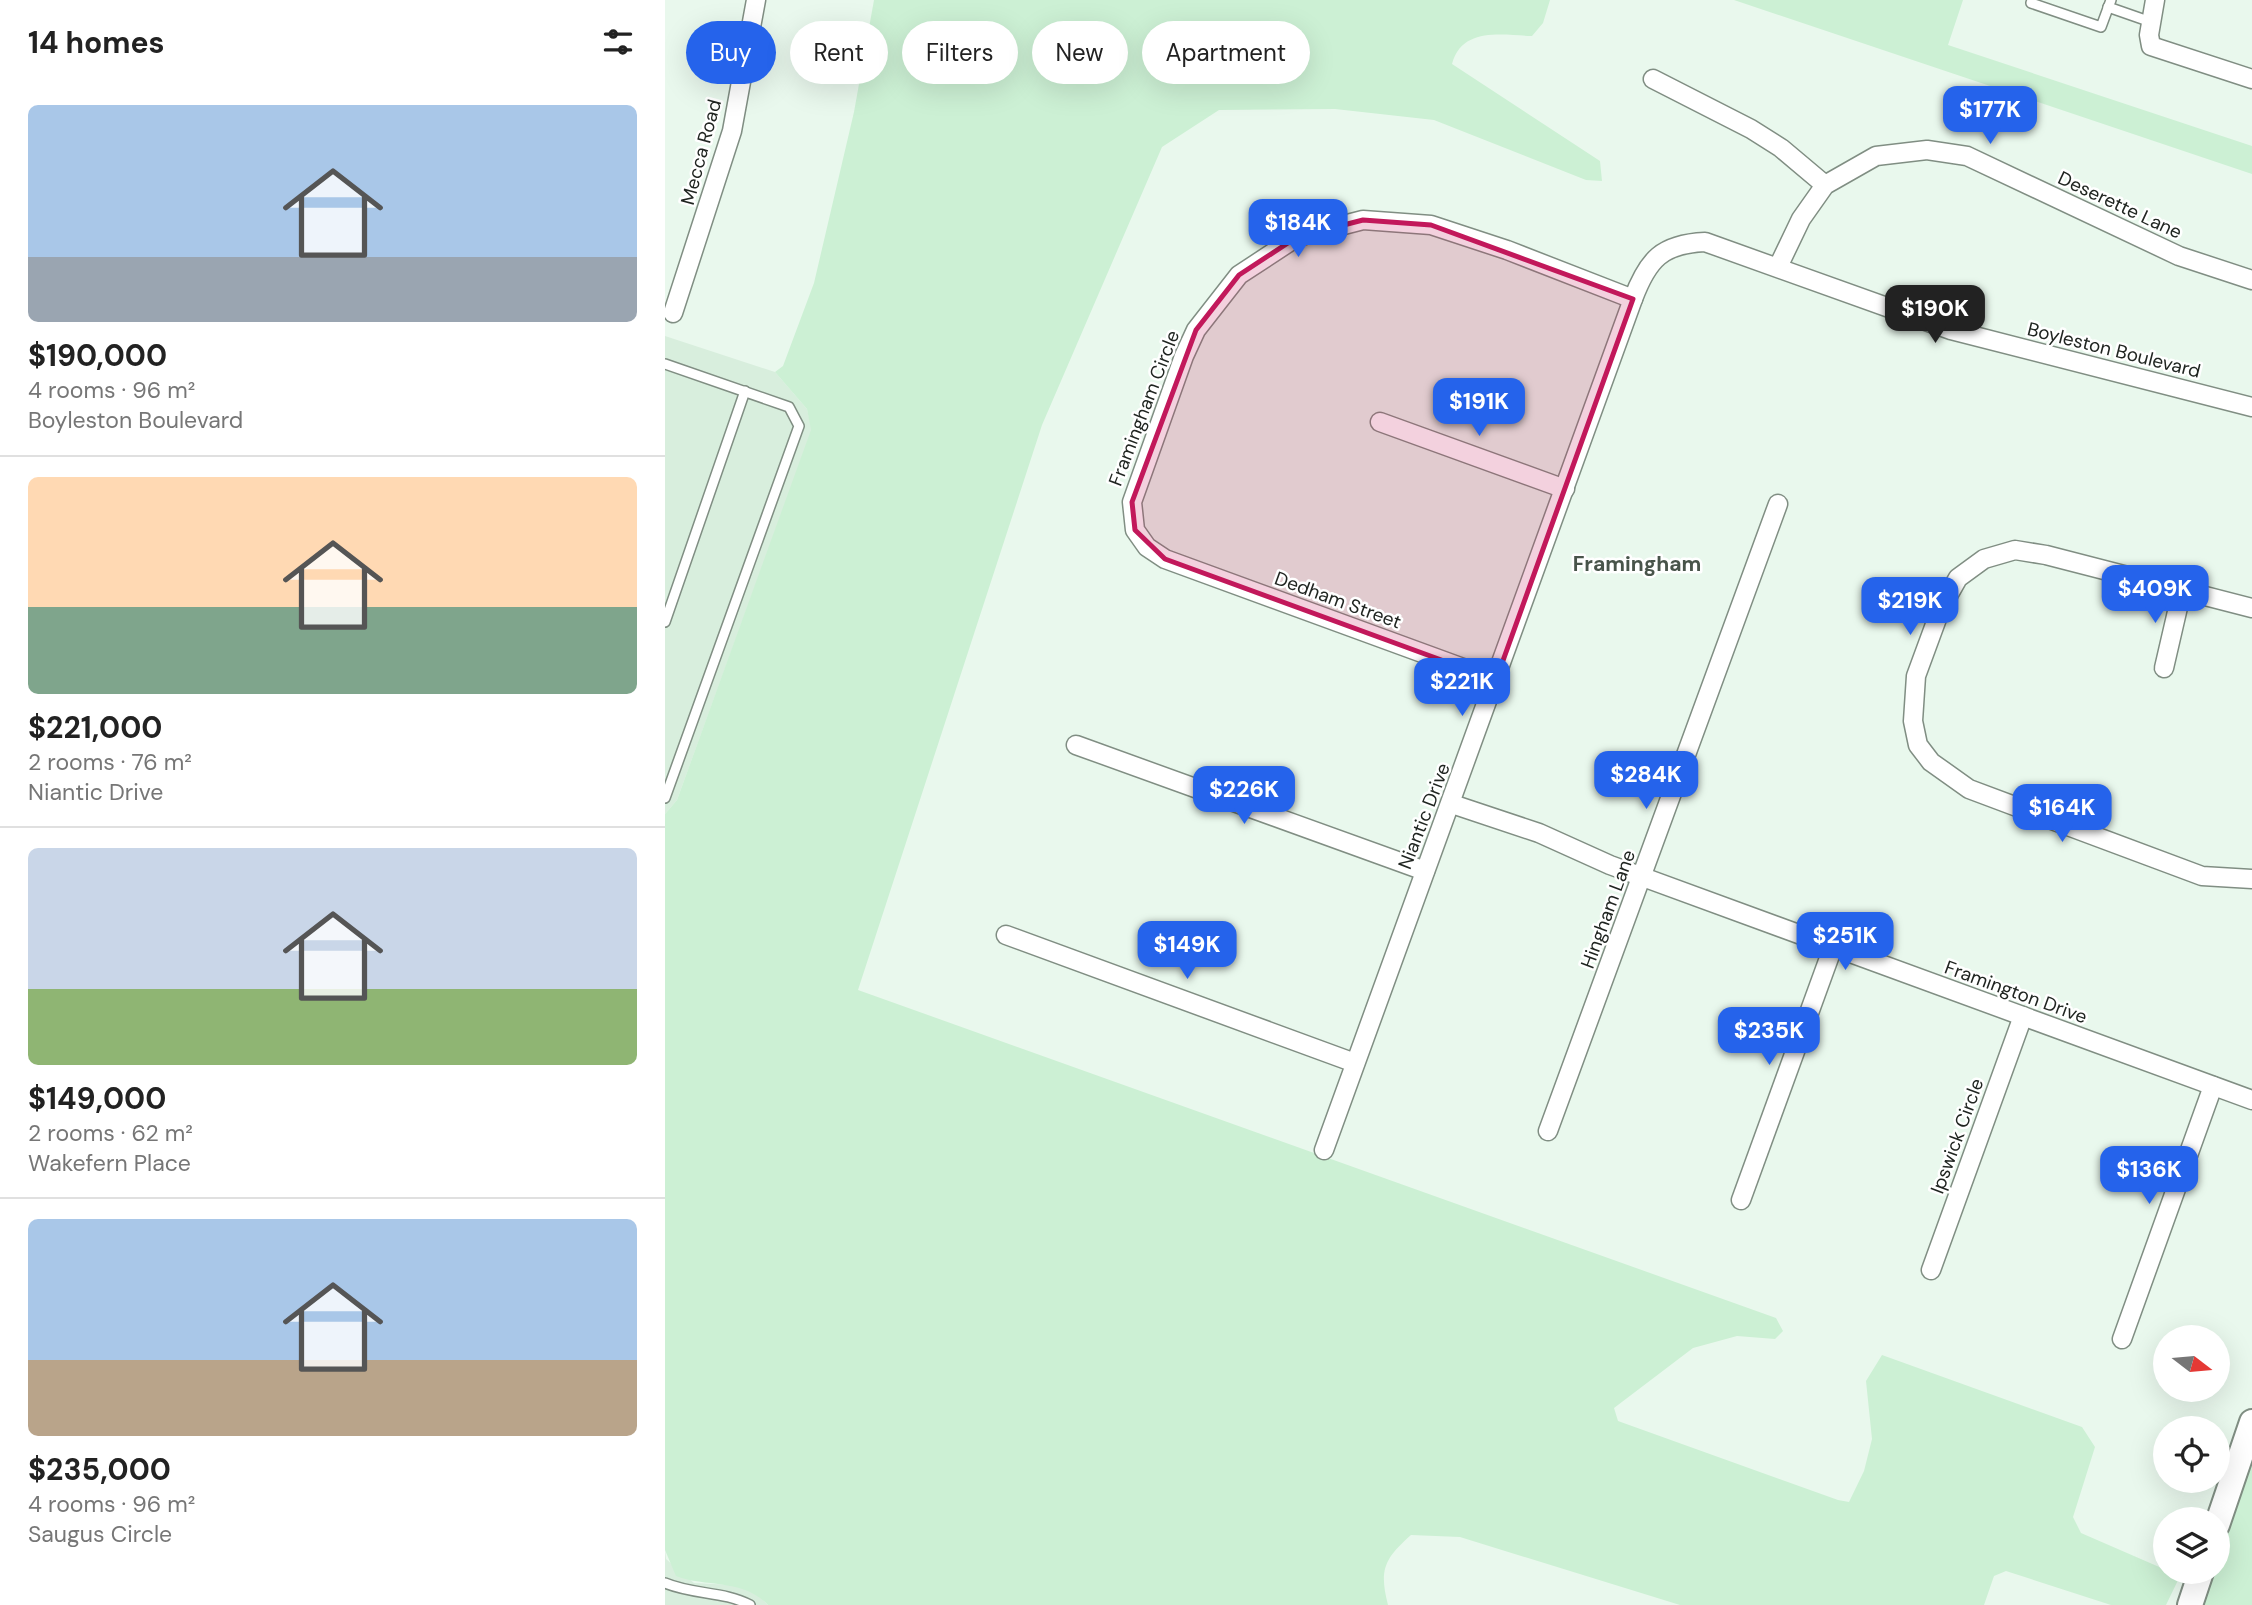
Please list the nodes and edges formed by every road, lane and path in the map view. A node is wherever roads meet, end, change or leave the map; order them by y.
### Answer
1 (756, 0) edge
2 (2032, 0) edge
3 (2155, 0) edge
4 (2110, 4) edge
5 (2151, 22) junction
6 (1653, 79) dead end
7 (2252, 79) edge
8 (1825, 185) junction
9 (1778, 267) junction
10 (2252, 280) edge
11 (1633, 299) junction
12 (673, 313) dead end
13 (665, 364) edge
14 (745, 391) junction
15 (2252, 407) edge
16 (1380, 422) dead end
17 (1565, 489) junction
18 (1778, 504) dead end
19 (1165, 559) joint
20 (2182, 590) junction
21 (2252, 608) edge
22 (665, 622) edge
23 (2164, 668) dead end
24 (1496, 680) junction
25 (1076, 745) dead end
26 (665, 798) edge
27 (1453, 804) junction
28 (1425, 871) junction
29 (1643, 876) junction
30 (2252, 879) edge
31 (1006, 935) dead end
32 (1833, 947) junction
33 (2023, 1016) junction
34 (1355, 1063) junction
35 (2213, 1086) junction
36 (2252, 1100) edge
37 (1548, 1131) dead end
38 (1324, 1150) dead end
39 (1741, 1200) dead end
40 (1931, 1270) dead end
41 (2122, 1339) dead end
42 (2252, 1422) edge
43 (2223, 1507) edge
44 (665, 1583) edge
45 (2197, 1584) edge
46 (750, 1605) edge
47 (2190, 1605) edge

1 - 12 street, Mecca Road
2 - 4 lane
3 - 5 street
4 - 5 lane
5 - 7 street
6 - 8 street
8 - 9 street, Deserette Lane
8 - 10 street, Deserette Lane
9 - 11 street, Boyleston Boulevard
9 - 15 street, Boyleston Boulevard
11 - 17 street, Niantic Drive
11 - 19 street, Framingham Circle
13 - 14 lane
14 - 22 lane
14 - 26 lane
16 - 17 street
17 - 24 street, Niantic Drive
18 - 29 street, Hingham Lane
19 - 24 street, Dedham Street
20 - 21 street
20 - 23 street
20 - 30 street
24 - 27 street, Niantic Drive
25 - 28 street
27 - 28 street, Niantic Drive
27 - 29 street, Framington Drive
28 - 34 street, Niantic Drive
29 - 32 street, Framington Drive
29 - 37 street, Hingham Lane
31 - 34 street
32 - 33 street, Framington Drive
32 - 39 street
33 - 35 street, Framington Drive
33 - 40 street, Ipswick Circle
34 - 38 street, Niantic Drive
35 - 36 street, Framington Drive
35 - 41 street
42 - 43 main road
44 - 46 lane
45 - 47 main road

